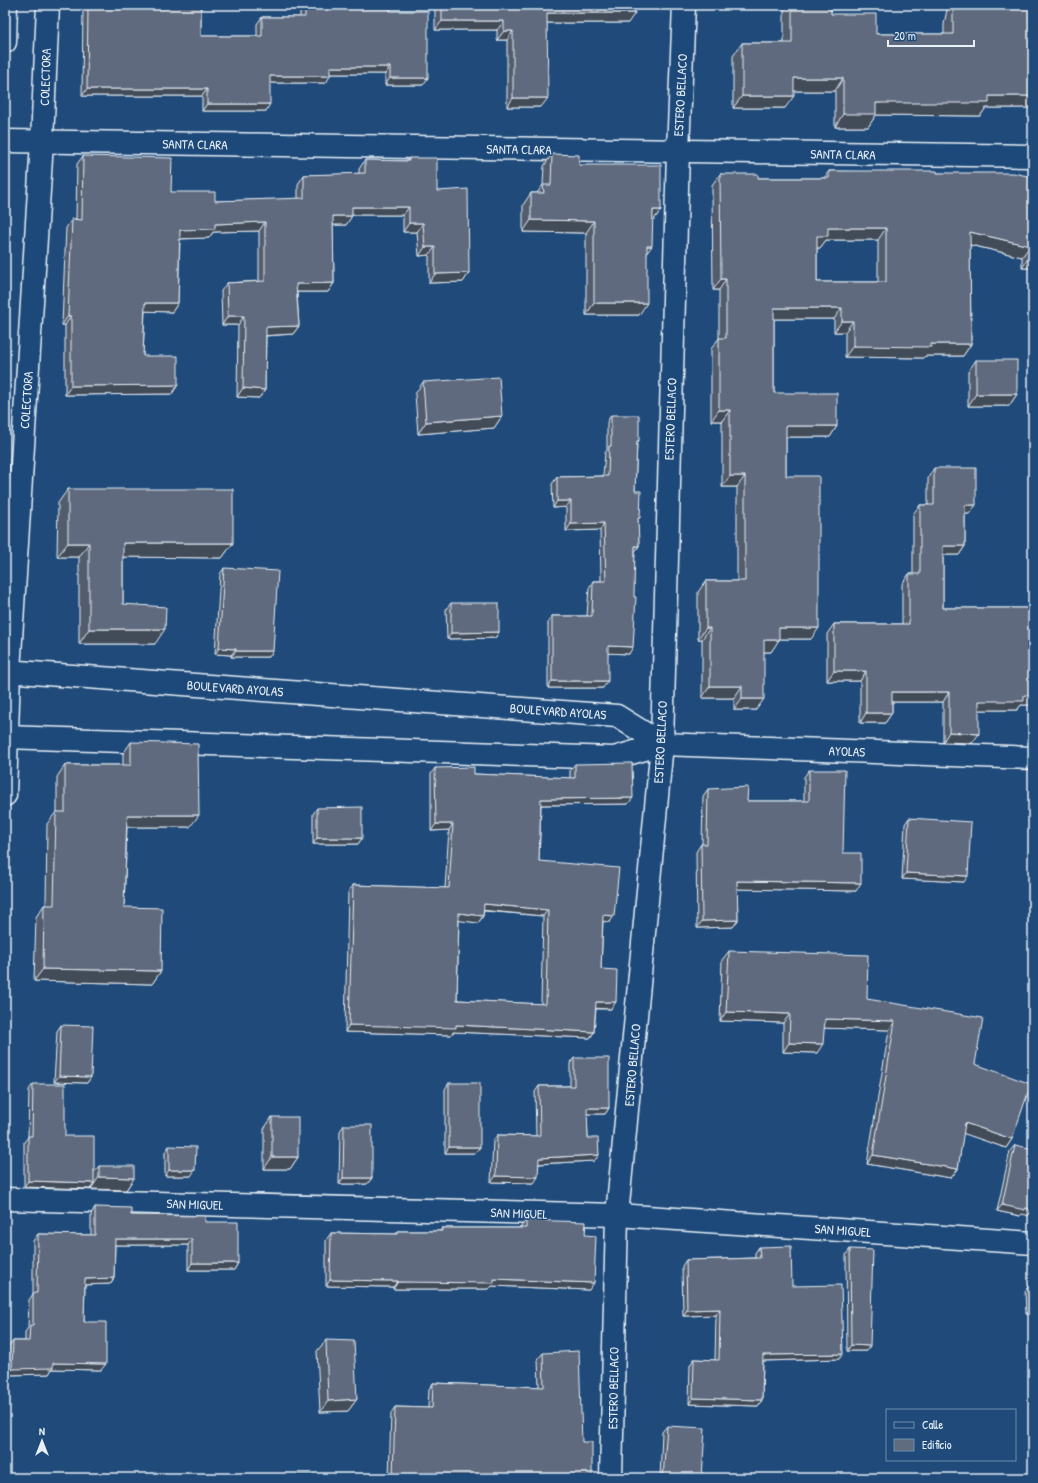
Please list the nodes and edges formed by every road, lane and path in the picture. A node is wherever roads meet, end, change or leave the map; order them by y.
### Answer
1 (6, 5) edge
2 (48, 5) edge
3 (684, 5) edge
4 (5, 42) edge
5 (5, 142) edge
6 (42, 142) junction
7 (678, 151) junction
8 (1033, 156) edge
9 (7, 671) edge
10 (6, 737) edge
11 (662, 744) junction
12 (1033, 758) edge
13 (5, 795) edge
14 (5, 1199) edge
15 (618, 1215) junction
16 (1033, 1243) edge
17 (611, 1478) edge

1 - 4 main road
2 - 6 main road, COLECTORA
3 - 7 main road, ESTERO BELLACO
5 - 6 main road, SANTA CLARA
6 - 7 main road, SANTA CLARA
6 - 9 main road, COLECTORA
7 - 8 main road, SANTA CLARA
7 - 11 main road, ESTERO BELLACO
9 - 10 main road, COLECTORA
9 - 11 main road, BOULEVARD AYOLAS
10 - 11 main road
10 - 13 main road, COLECTORA
11 - 12 main road, AYOLAS
11 - 15 main road, ESTERO BELLACO
14 - 15 main road, SAN MIGUEL
15 - 16 main road, SAN MIGUEL
15 - 17 main road, ESTERO BELLACO

